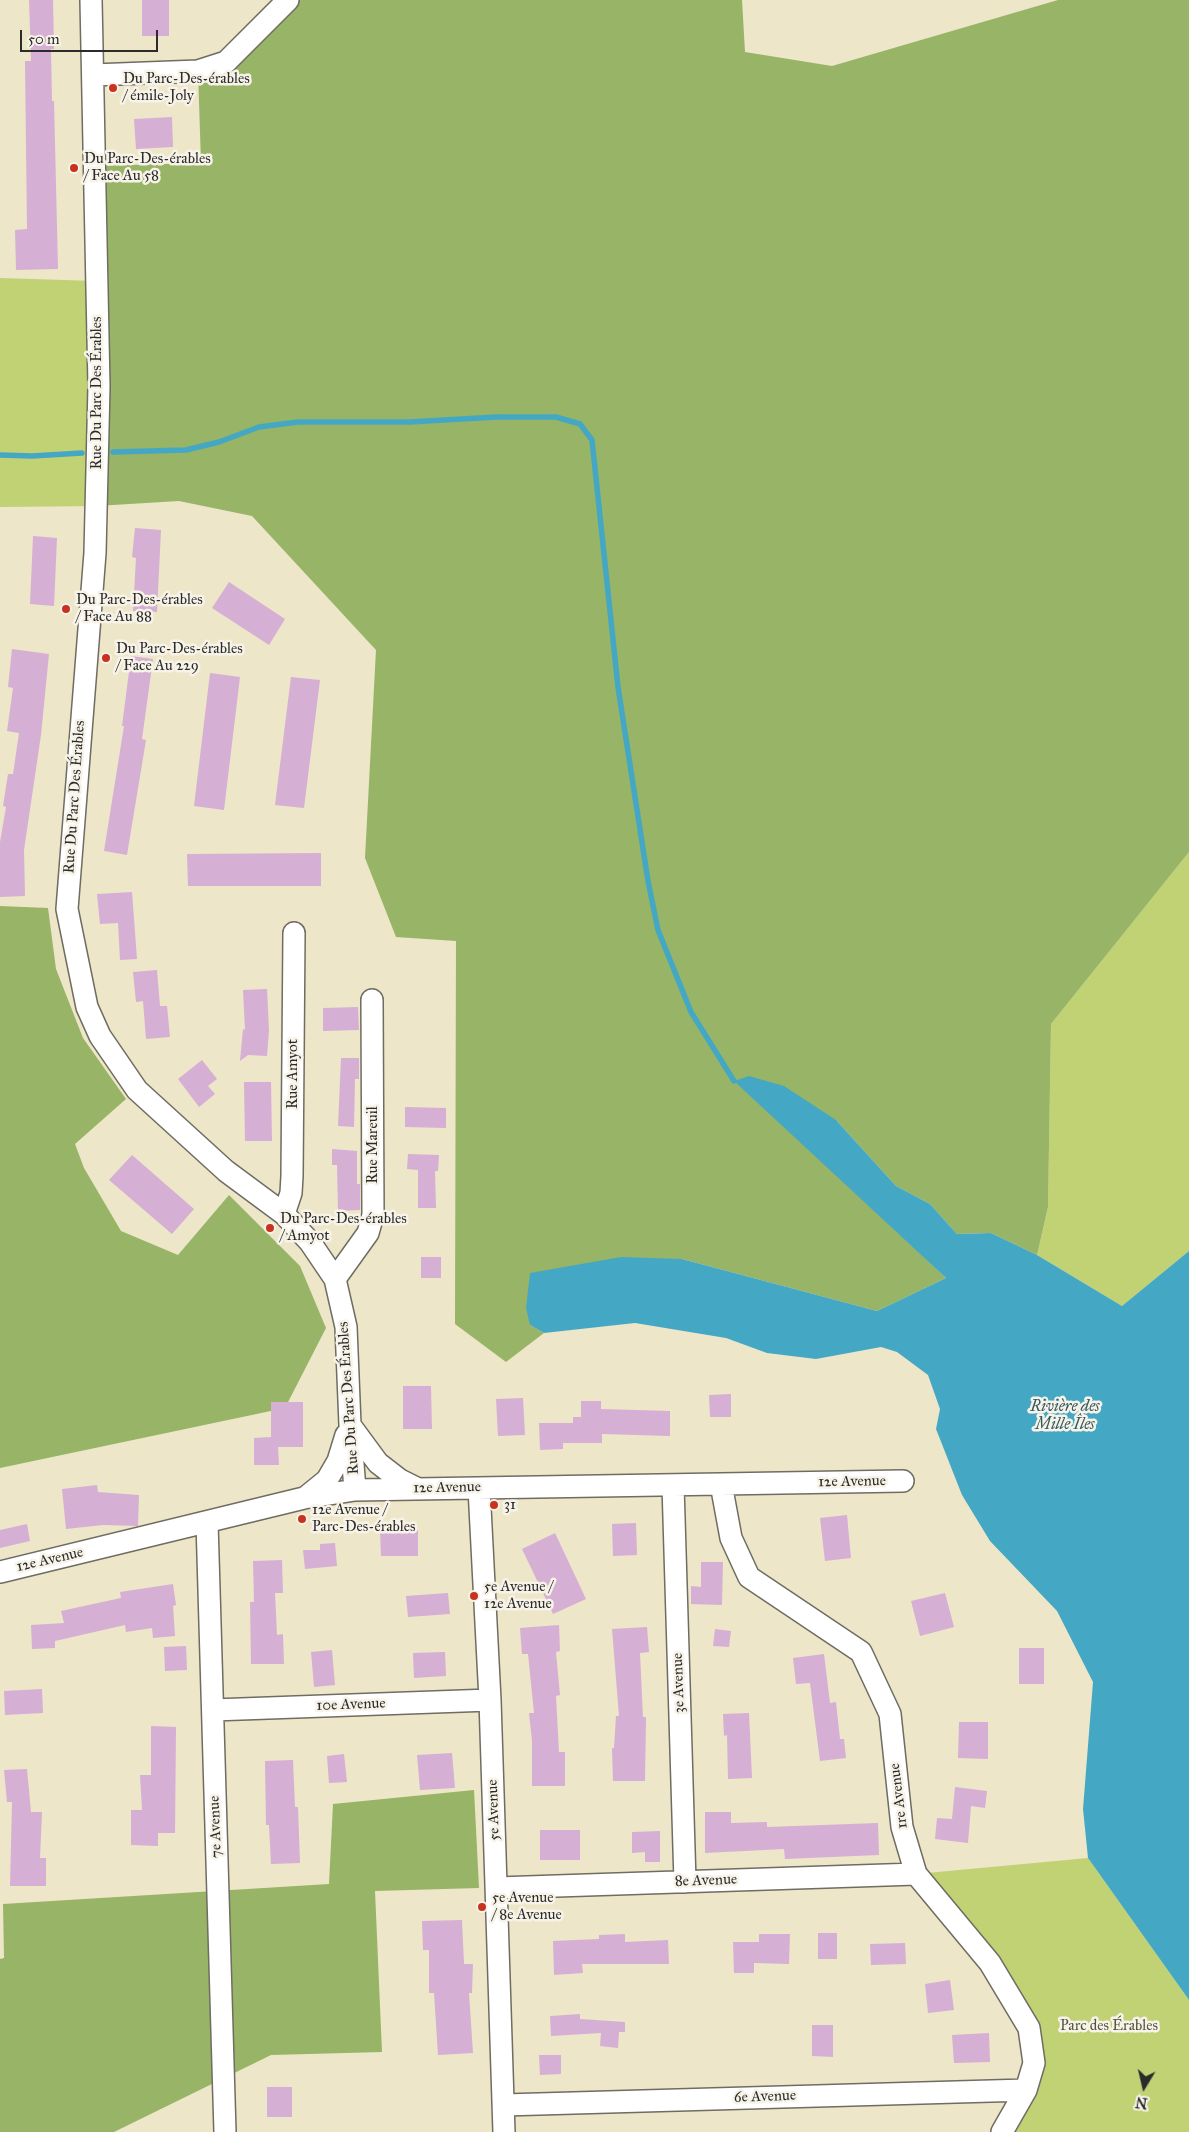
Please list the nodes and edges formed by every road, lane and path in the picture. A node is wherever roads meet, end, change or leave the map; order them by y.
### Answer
1 (91, 0) edge
2 (288, 0) edge
3 (92, 75) junction
4 (294, 933) dead end
5 (372, 1000) dead end
6 (284, 1214) junction
7 (335, 1279) junction
8 (350, 1425) junction
9 (903, 1481) dead end
10 (720, 1484) junction
11 (673, 1485) junction
12 (479, 1488) junction
13 (418, 1489) junction
14 (355, 1490) junction
15 (304, 1498) junction
16 (207, 1522) junction
17 (0, 1572) edge
18 (490, 1700) junction
19 (213, 1710) junction
20 (916, 1874) junction
21 (685, 1882) junction
22 (496, 1888) junction
23 (1026, 2090) junction
24 (504, 2105) junction
25 (225, 2132) edge
26 (504, 2132) edge
27 (1002, 2132) edge

1 - 3 street, Rue Du Parc Des Érables
2 - 3 street
3 - 6 street, Rue Du Parc Des Érables
4 - 6 street, Rue Amyot
5 - 7 street, Rue Mareuil
6 - 7 street, Rue Du Parc Des Érables
7 - 8 street, Rue Du Parc Des Érables
8 - 13 street
8 - 14 street, Rue Du Parc Des Érables
8 - 15 street
9 - 10 street, 12e Avenue
10 - 11 street, 12e Avenue
10 - 20 street, 1re Avenue
11 - 12 street, 12e Avenue
11 - 21 street, 3e Avenue
12 - 13 street, 12e Avenue
12 - 18 street, 5e Avenue
13 - 14 street, 12e Avenue
14 - 15 street, 12e Avenue
15 - 16 street, 12e Avenue
16 - 17 street, 12e Avenue
16 - 19 street, 7e Avenue
18 - 19 street, 10e Avenue
18 - 22 street, 5e Avenue
19 - 25 street, 7e Avenue
20 - 21 street, 8e Avenue
20 - 23 street, 1re Avenue
21 - 22 street, 8e Avenue
22 - 24 street, 5e Avenue
23 - 24 street, 6e Avenue
23 - 27 street, 1re Avenue
24 - 26 street, 5e Avenue

